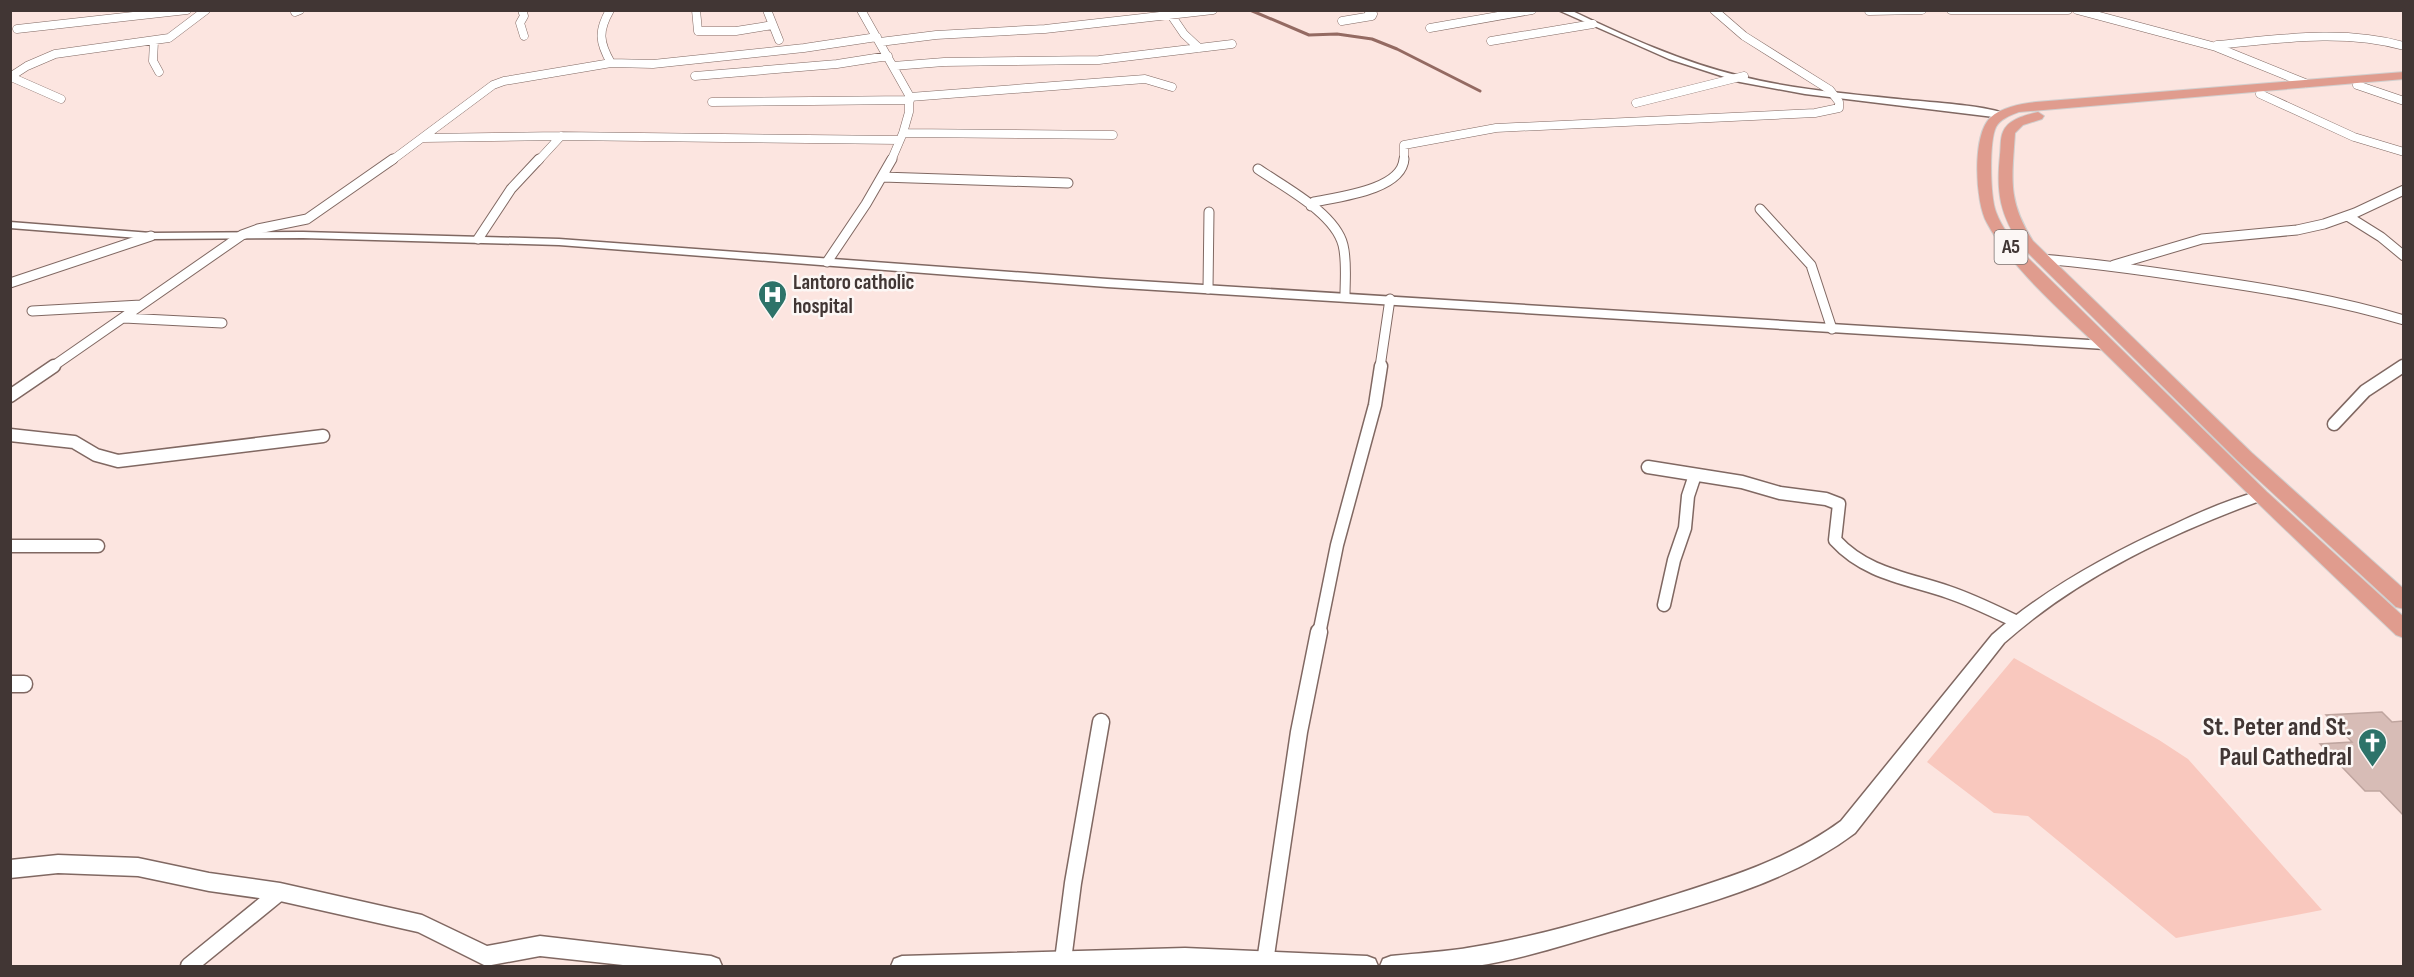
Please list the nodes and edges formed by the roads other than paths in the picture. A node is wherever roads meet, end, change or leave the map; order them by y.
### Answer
1 (188, 10) edge
2 (206, 10) edge
3 (522, 10) edge
4 (610, 10) edge
5 (696, 10) edge
6 (767, 10) edge
7 (1213, 10) edge
8 (1368, 10) edge
9 (1532, 10) edge
10 (1562, 10) edge
11 (1570, 10) edge
12 (1714, 10) edge
13 (1923, 10) edge
14 (1951, 10) edge
15 (2068, 10) edge
16 (2077, 10) edge
17 (861, 11) edge
18 (1869, 11) edge
19 (1171, 15) junction
20 (1342, 21) dead end
21 (1593, 24) junction
22 (773, 26) junction
23 (1430, 28) dead end
24 (17, 29) dead end
25 (524, 36) dead end
26 (879, 39) junction
27 (779, 40) dead end
28 (154, 41) junction
29 (1491, 41) dead end
30 (1232, 44) dead end
31 (2211, 45) junction
32 (2403, 46) edge
33 (1199, 48) junction
34 (888, 56) junction
35 (611, 63) junction
36 (893, 66) junction
37 (159, 72) dead end
38 (2403, 75) edge
39 (695, 76) dead end
40 (1740, 76) junction
41 (11, 77) edge
42 (2403, 80) edge
43 (2305, 82) junction
44 (2357, 85) junction
45 (1172, 87) dead end
46 (1831, 92) junction
47 (2260, 94) junction
48 (61, 99) dead end
49 (910, 99) junction
50 (2403, 100) edge
51 (2142, 101) junction
52 (712, 102) dead end
53 (1636, 103) dead end
54 (2007, 113) junction
55 (1113, 135) dead end
56 (561, 136) junction
57 (901, 137) junction
58 (424, 138) junction
59 (2403, 152) edge
60 (1258, 169) dead end
61 (882, 177) junction
62 (1068, 183) dead end
63 (2403, 190) edge
64 (1311, 206) junction
65 (1760, 209) dead end
66 (1209, 212) dead end
67 (2349, 217) junction
68 (10, 225) edge
69 (242, 235) junction
70 (151, 236) junction
71 (478, 239) junction
72 (2403, 256) edge
73 (2041, 259) junction
74 (827, 262) junction
75 (2112, 266) junction
76 (10, 283) edge
77 (1208, 289) junction
78 (1345, 296) junction
79 (1390, 299) junction
80 (142, 305) junction
81 (32, 311) dead end
82 (124, 318) junction
83 (2403, 320) edge
84 (222, 323) dead end
85 (1832, 329) junction
86 (2105, 345) junction
87 (2403, 365) edge
88 (10, 396) edge
89 (2334, 424) dead end
90 (10, 435) edge
91 (323, 436) dead end
92 (1648, 467) dead end
93 (1695, 475) junction
94 (2260, 496) junction
95 (10, 546) edge
96 (98, 546) dead end
97 (2403, 602) edge
98 (1664, 605) dead end
99 (2017, 622) junction
100 (2403, 630) edge
101 (1101, 722) dead end
102 (10, 869) edge
103 (280, 892) junction
104 (1063, 960) junction
105 (482, 961) edge
106 (1265, 962) junction
107 (189, 966) edge
108 (711, 966) edge
109 (902, 966) edge
110 (1367, 966) edge
111 (1390, 966) edge

1 - 24 street
2 - 28 street
3 - 25 street
4 - 35 street
5 - 22 street
6 - 22 street
7 - 19 street
8 - 20 street
9 - 23 street
10 - 21 street
11 - 40 street
12 - 46 street
13 - 18 street
14 - 15 street
16 - 31 street
17 - 26 street
19 - 26 street
19 - 33 street
21 - 29 street
21 - 40 street
22 - 27 street
26 - 34 street
26 - 35 street
28 - 37 street
28 - 41 street
30 - 33 street
31 - 32 street
31 - 43 street
33 - 36 street
34 - 36 street
34 - 39 street
35 - 58 street
36 - 49 street
38 - 43 highway, A5
40 - 46 street
40 - 53 street
41 - 48 street
42 - 44 highway, A5
43 - 51 highway, A5
44 - 47 highway, A5
44 - 50 street
45 - 49 street
46 - 54 street
46 - 64 street
47 - 51 highway, A5
47 - 59 street
49 - 52 street
49 - 57 street
51 - 54 highway, A5
51 - 73 highway, A5
54 - 86 highway, A5
55 - 57 street
56 - 57 street
56 - 58 street
56 - 71 street
57 - 61 street
58 - 69 street
60 - 64 street
61 - 62 street
61 - 74 street
63 - 67 street
64 - 78 street
65 - 85 street
66 - 77 street
67 - 72 street
67 - 75 street
68 - 70 street
69 - 70 street
69 - 71 street
69 - 80 street
70 - 76 street
71 - 74 street
73 - 75 street
73 - 97 highway, A5
74 - 77 street
75 - 83 street
77 - 78 street
78 - 79 street
79 - 85 street
79 - 106 street
80 - 81 street
80 - 82 street
82 - 84 street
82 - 88 street
85 - 86 street
86 - 94 highway, A5
87 - 89 street
90 - 91 street
92 - 93 street
93 - 98 street
93 - 99 street
94 - 99 street
94 - 100 highway, A5
95 - 96 street
99 - 111 street
101 - 104 street
102 - 103 street
103 - 105 street
103 - 107 street
104 - 106 street
104 - 109 street
105 - 108 street
106 - 110 street

